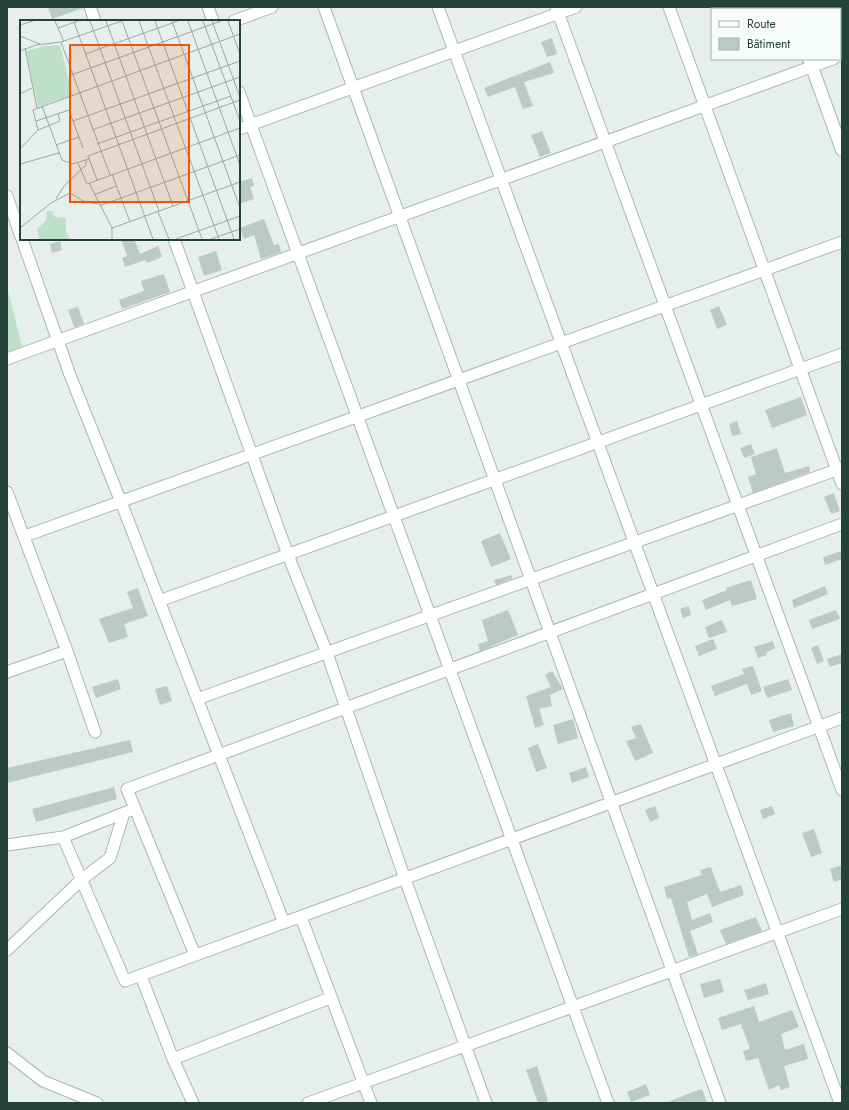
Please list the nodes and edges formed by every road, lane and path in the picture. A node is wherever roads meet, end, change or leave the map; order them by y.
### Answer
1 (90, 7) edge
2 (208, 7) edge
3 (272, 7) edge
4 (324, 7) edge
5 (438, 7) edge
6 (576, 7) edge
7 (669, 7) edge
8 (557, 10) edge
9 (95, 20) edge
10 (213, 20) edge
11 (237, 20) edge
12 (454, 51) junction
13 (827, 60) edge
14 (810, 63) edge
15 (353, 88) junction
16 (240, 95) edge
17 (705, 105) junction
18 (251, 125) junction
19 (240, 129) edge
20 (605, 142) junction
21 (842, 150) edge
22 (502, 179) junction
23 (7, 196) edge
24 (17, 211) edge
25 (400, 216) junction
26 (20, 231) edge
27 (22, 240) edge
28 (174, 240) edge
29 (842, 242) edge
30 (298, 253) junction
31 (764, 270) junction
32 (194, 291) junction
33 (665, 306) junction
34 (58, 340) junction
35 (562, 343) junction
36 (842, 354) edge
37 (7, 358) edge
38 (801, 369) junction
39 (459, 380) junction
40 (701, 405) junction
41 (358, 417) junction
42 (598, 443) junction
43 (252, 455) junction
44 (840, 469) edge
45 (495, 480) junction
46 (842, 484) edge
47 (7, 492) edge
48 (122, 502) junction
49 (738, 506) junction
50 (394, 516) junction
51 (842, 524) edge
52 (24, 536) junction
53 (635, 543) junction
54 (288, 554) junction
55 (756, 556) junction
56 (531, 580) junction
57 (653, 594) junction
58 (160, 601) junction
59 (430, 616) junction
60 (550, 632) junction
61 (67, 651) junction
62 (327, 653) junction
63 (450, 670) junction
64 (7, 672) edge
65 (197, 699) junction
66 (345, 708) junction
67 (842, 718) edge
68 (819, 727) junction
69 (95, 732) dead end
70 (219, 755) junction
71 (716, 765) junction
72 (842, 790) edge
73 (612, 803) junction
74 (130, 811) junction
75 (62, 837) junction
76 (512, 839) junction
77 (7, 845) edge
78 (405, 879) junction
79 (81, 880) junction
80 (842, 909) edge
81 (301, 917) junction
82 (284, 923) junction
83 (777, 932) junction
84 (7, 950) edge
85 (195, 956) junction
86 (672, 970) junction
87 (141, 976) junction
88 (330, 998) junction
89 (573, 1007) junction
90 (465, 1046) junction
91 (7, 1053) edge
92 (173, 1059) junction
93 (362, 1083) junction
94 (97, 1103) edge
95 (193, 1103) edge
96 (308, 1103) edge
97 (371, 1103) edge
98 (486, 1103) edge
99 (608, 1103) edge
100 (720, 1103) edge
101 (840, 1103) edge

1 - 9 street
2 - 10 street
3 - 11 street
4 - 15 street
5 - 12 street
6 - 8 street
7 - 17 street
8 - 12 street
8 - 20 street
12 - 15 street
12 - 22 street
13 - 14 street
14 - 17 street
14 - 21 street
15 - 18 street
15 - 25 street
16 - 18 street
17 - 20 street
17 - 31 street
18 - 19 street
18 - 30 street
20 - 22 street
20 - 33 street
22 - 25 street
22 - 35 street
23 - 24 street
24 - 26 street
25 - 30 street
25 - 39 street
27 - 34 street
28 - 32 street
29 - 31 street
30 - 32 street
30 - 41 street
31 - 33 street
31 - 38 street
32 - 34 street
32 - 43 street
33 - 35 street
33 - 40 street
34 - 37 street
34 - 48 street
35 - 39 street
35 - 42 street
36 - 38 street
38 - 40 street
38 - 44 street
39 - 41 street
39 - 45 street
40 - 42 street
40 - 49 street
41 - 43 street
41 - 50 street
42 - 45 street
42 - 53 street
43 - 48 street
43 - 54 street
44 - 46 street
44 - 49 street
45 - 50 street
45 - 56 street
47 - 52 street
48 - 52 street
48 - 58 street
49 - 53 street
49 - 55 street
50 - 54 street
50 - 59 street
51 - 55 street
52 - 61 street
53 - 56 street
53 - 57 street
54 - 58 street
54 - 62 street
55 - 57 street
55 - 68 street
56 - 59 street
56 - 60 street
57 - 60 street
57 - 71 street
58 - 65 street
59 - 62 street
59 - 63 street
60 - 63 street
60 - 73 street
61 - 64 street
61 - 69 street
62 - 65 street
62 - 66 street
63 - 66 street
63 - 76 street
65 - 70 street
66 - 70 street
66 - 78 street
67 - 68 street
68 - 71 street
68 - 72 street
70 - 74 street
70 - 82 street
71 - 73 street
71 - 83 street
73 - 76 street
73 - 86 street
74 - 75 street
74 - 79 street
74 - 85 street
75 - 77 street
75 - 79 street
76 - 78 street
76 - 89 street
78 - 81 street
78 - 90 street
79 - 84 street
79 - 87 street
80 - 83 street
81 - 82 street
81 - 88 street
82 - 85 street
83 - 86 street
83 - 101 street
85 - 87 street
86 - 89 street
86 - 100 street
87 - 92 street
88 - 92 street
88 - 93 street
89 - 90 street
89 - 99 street
90 - 93 street
90 - 98 street
91 - 94 street
92 - 95 street
93 - 96 street
93 - 97 street

